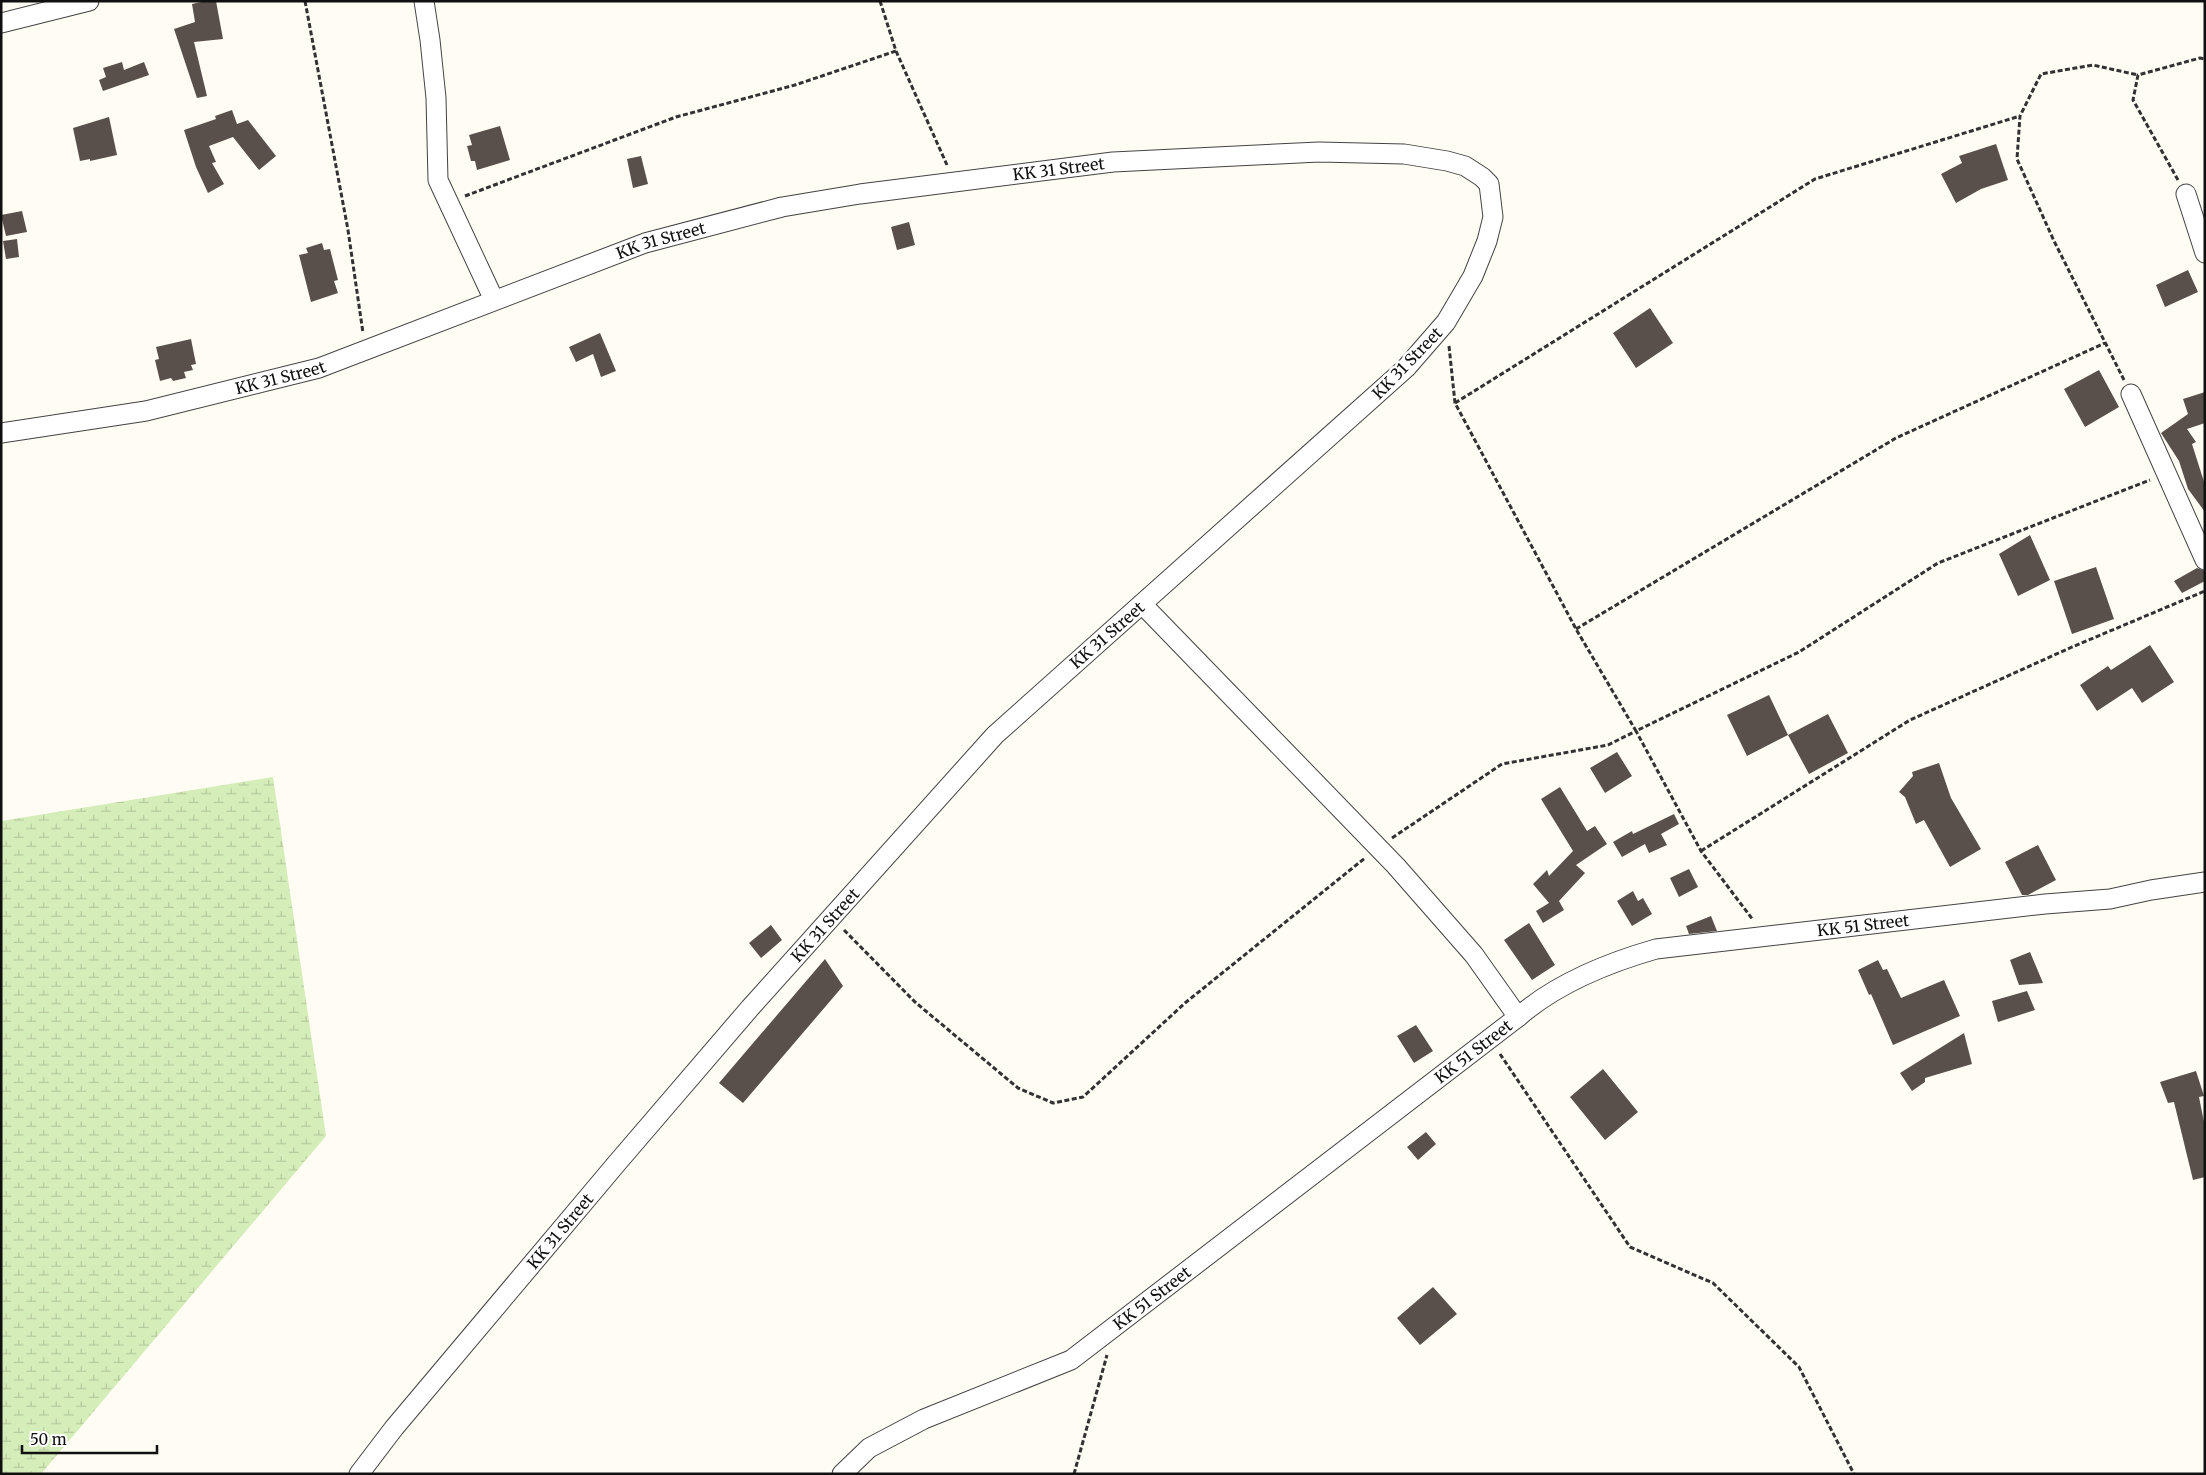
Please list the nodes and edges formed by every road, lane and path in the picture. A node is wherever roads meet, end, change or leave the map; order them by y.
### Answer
1 (89, 1) edge
2 (305, 1) edge
3 (424, 1) edge
4 (880, 1) edge
5 (1, 23) edge
6 (896, 51) junction
7 (2205, 60) edge
8 (2138, 75) junction
9 (2020, 116) junction
10 (955, 182) junction
11 (2186, 194) joint
12 (448, 202) junction
13 (2205, 253) edge
14 (494, 300) junction
15 (1446, 322) junction
16 (2105, 343) junction
17 (366, 350) junction
18 (2131, 394) joint
19 (1455, 403) junction
20 (1, 433) edge
21 (2167, 473) junction
22 (2205, 560) edge
23 (2205, 592) edge
24 (1142, 604) junction
25 (1576, 629) junction
26 (1636, 731) junction
27 (1378, 848) junction
28 (1701, 851) junction
29 (2205, 882) edge
30 (832, 918) junction
31 (1765, 936) junction
32 (1518, 1017) junction
33 (1490, 1039) junction
34 (1108, 1354) dead end
35 (359, 1474) edge
36 (842, 1474) edge
37 (1074, 1474) edge
38 (1854, 1474) edge

1 - 5 street
2 - 17 path
3 - 12 street
4 - 6 path
6 - 10 path
6 - 12 path
7 - 8 path
8 - 9 path
8 - 11 path
9 - 16 path
9 - 19 path
10 - 14 street, KK 31 Street
10 - 15 street, KK 31 Street
11 - 13 street
12 - 14 street
14 - 17 street, KK 31 Street
15 - 19 path
15 - 24 street, KK 31 Street
16 - 18 path
16 - 25 path
17 - 20 street, KK 31 Street
18 - 21 street
19 - 25 path
21 - 22 street
21 - 26 path
23 - 28 path
24 - 27 street
24 - 30 street, KK 31 Street
25 - 26 path
26 - 27 path
26 - 28 path
27 - 30 path
27 - 32 street
28 - 31 path
29 - 31 street, KK 51 Street
30 - 35 street, KK 31 Street
31 - 32 street, KK 51 Street
32 - 33 street, KK 51 Street
33 - 36 street, KK 51 Street
33 - 38 path
34 - 37 path

